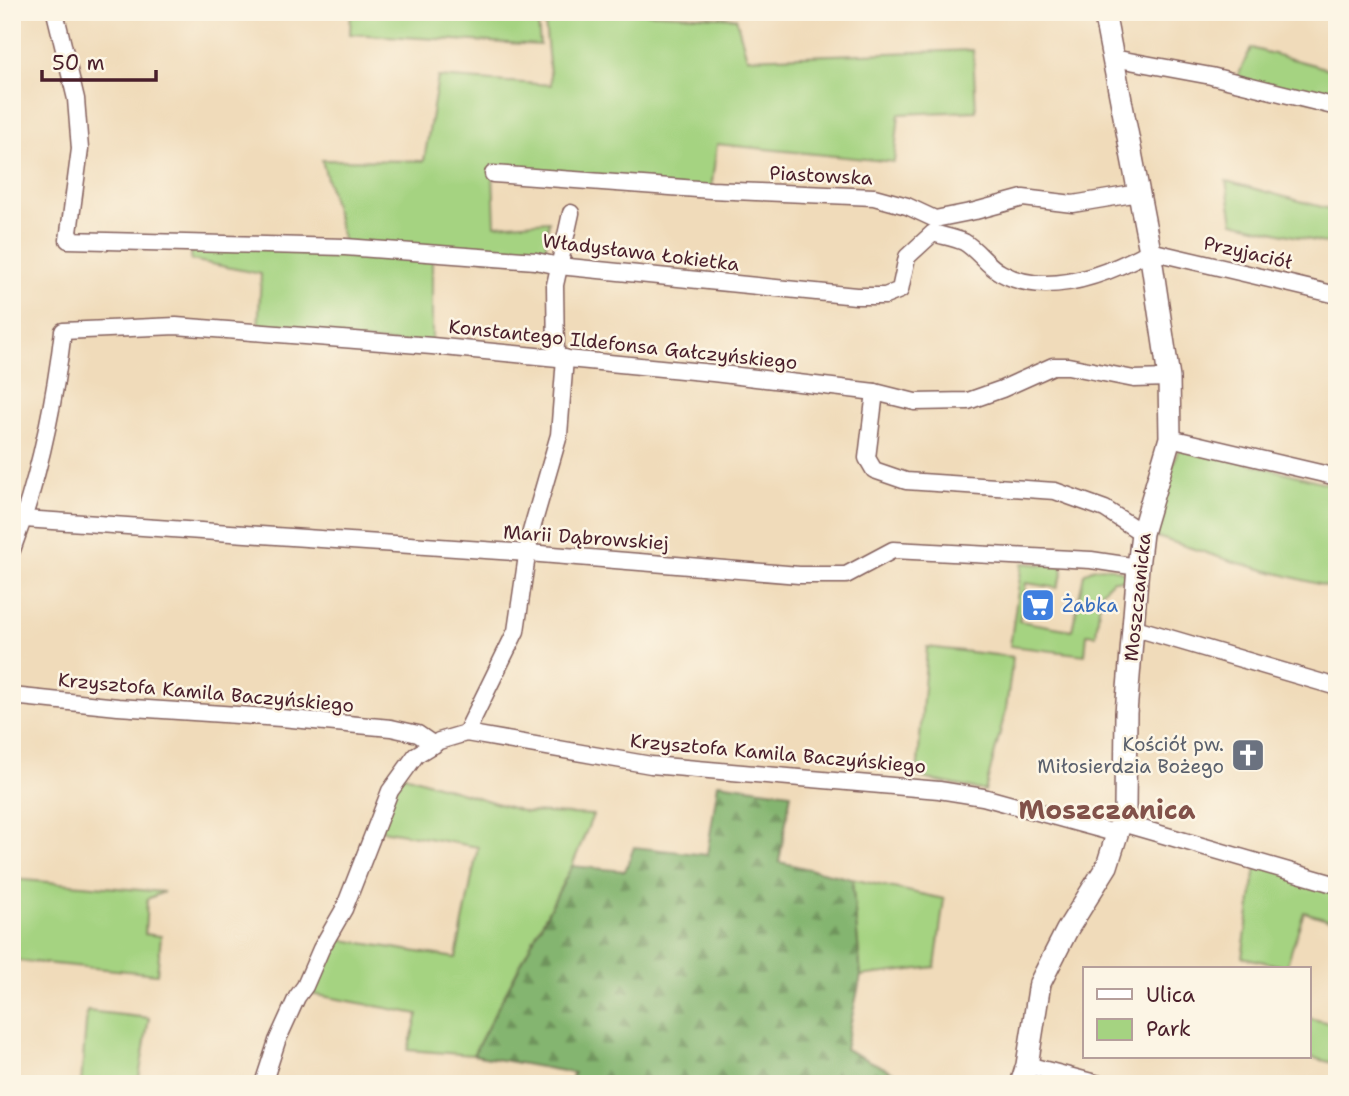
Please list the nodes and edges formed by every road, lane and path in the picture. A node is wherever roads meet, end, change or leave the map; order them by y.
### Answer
1 (55, 12) edge
2 (1104, 12) edge
3 (1113, 58) junction
4 (1337, 107) edge
5 (493, 174) dead end
6 (1139, 193) junction
7 (571, 213) dead end
8 (934, 226) junction
9 (1150, 251) junction
10 (559, 266) junction
11 (1337, 295) edge
12 (560, 357) junction
13 (1169, 378) junction
14 (875, 392) junction
15 (1170, 438) junction
16 (1337, 477) edge
17 (24, 519) junction
18 (1142, 533) junction
19 (12, 550) edge
20 (528, 554) junction
21 (1138, 567) junction
22 (1132, 627) junction
23 (1337, 687) edge
24 (12, 696) edge
25 (466, 733) junction
26 (434, 745) junction
27 (1120, 829) junction
28 (1337, 885) edge
29 (1024, 1074) edge
30 (263, 1084) edge
31 (1098, 1084) edge

1 - 10 street, Władysława Łokietka
2 - 3 street, Moszczanicka
3 - 4 street
3 - 6 street, Moszczanicka
5 - 8 street, Piastowska
6 - 8 street
6 - 9 street, Moszczanicka
7 - 10 street
8 - 9 street
8 - 10 street, Władysława Łokietka
9 - 11 street, Przyjaciół
9 - 13 street, Moszczanicka
10 - 12 street
12 - 14 street, Konstantego Ildefonsa Gałczyńskiego
12 - 17 street, Konstantego Ildefonsa Gałczyńskiego
12 - 20 street
13 - 14 street, Konstantego Ildefonsa Gałczyńskiego
13 - 15 street, Moszczanicka
14 - 18 street
15 - 16 street
15 - 18 street, Moszczanicka
17 - 19 street
17 - 20 street, Marii Dąbrowskiej
18 - 21 street, Moszczanicka
20 - 21 street, Marii Dąbrowskiej
20 - 25 street
21 - 22 street, Moszczanicka
22 - 23 street
22 - 27 street, Moszczanicka
24 - 26 street, Krzysztofa Kamila Baczyńskiego
25 - 26 street
25 - 27 street, Krzysztofa Kamila Baczyńskiego
26 - 30 street
27 - 28 street, Krzysztofa Kamila Baczyńskiego
27 - 29 street, Moszczanicka
29 - 31 street

